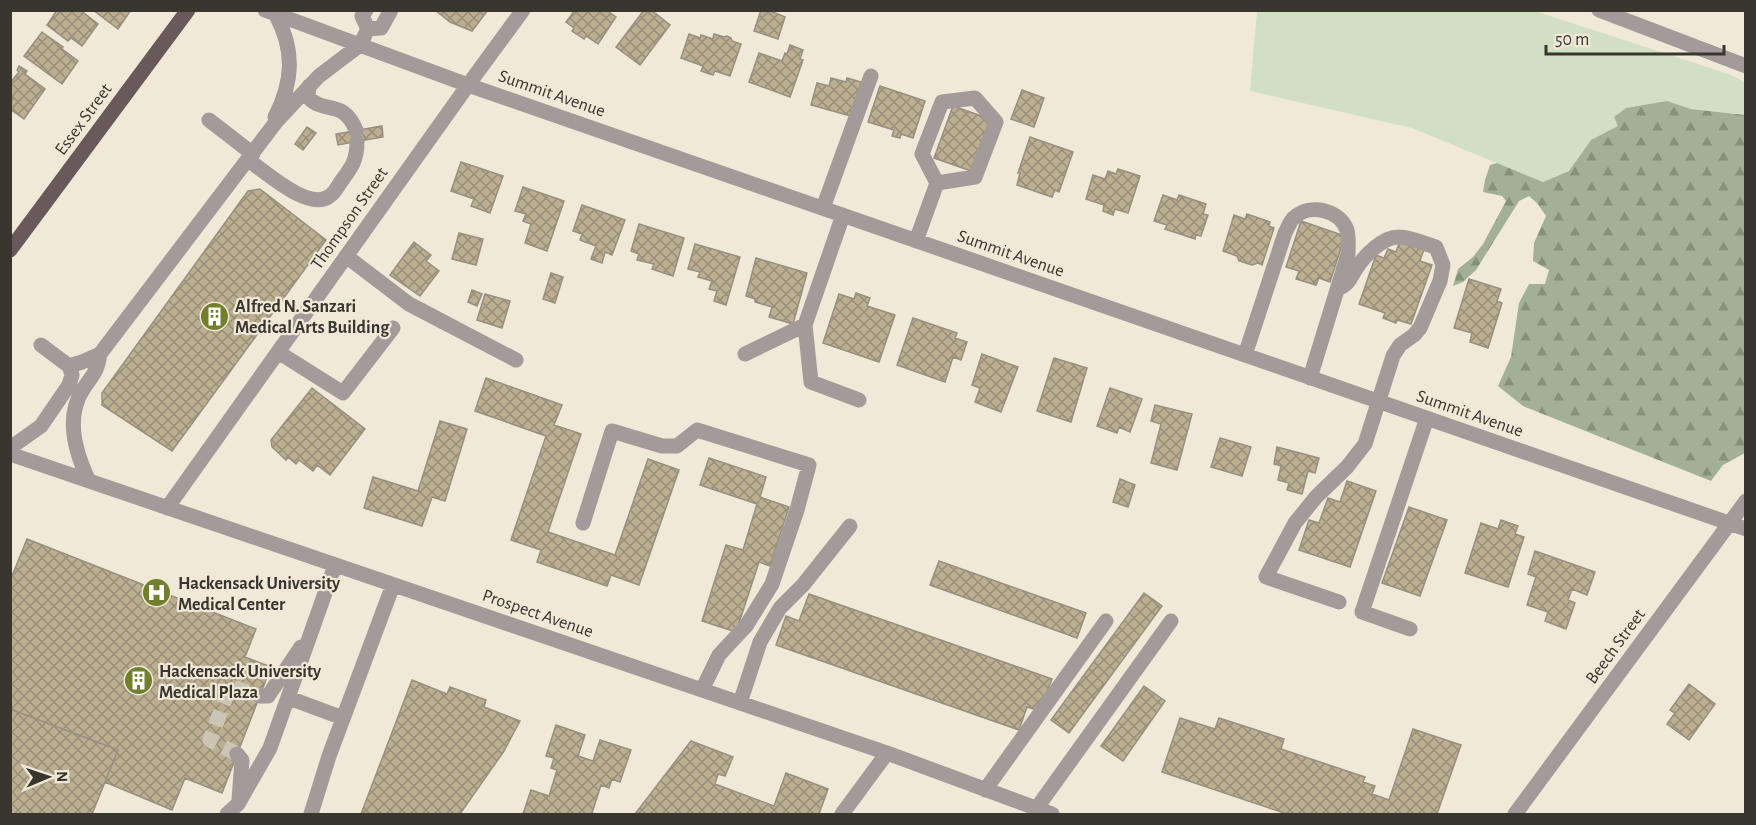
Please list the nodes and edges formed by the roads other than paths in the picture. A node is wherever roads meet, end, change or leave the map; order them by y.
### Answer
1 (188, 10) edge
2 (366, 10) edge
3 (391, 10) edge
4 (523, 10) edge
5 (1599, 10) edge
6 (271, 13) edge
7 (368, 29) junction
8 (360, 45) junction
9 (1746, 66) edge
10 (871, 76) dead end
11 (468, 85) junction
12 (309, 86) junction
13 (209, 120) dead end
14 (266, 135) junction
15 (250, 157) junction
16 (937, 183) junction
17 (823, 208) junction
18 (843, 215) junction
19 (916, 241) junction
20 (10, 250) edge
21 (346, 256) junction
22 (1338, 290) junction
23 (805, 325) junction
24 (393, 328) dead end
25 (41, 345) dead end
26 (278, 352) junction
27 (100, 354) junction
28 (745, 354) dead end
29 (1245, 355) junction
30 (516, 360) dead end
31 (69, 366) junction
32 (1310, 378) junction
33 (859, 400) dead end
34 (1379, 402) junction
35 (1427, 418) junction
36 (10, 448) edge
37 (10, 454) edge
38 (89, 481) junction
39 (1746, 501) edge
40 (167, 508) junction
41 (584, 523) dead end
42 (1729, 524) junction
43 (850, 526) dead end
44 (1746, 529) edge
45 (335, 565) junction
46 (393, 585) junction
47 (1339, 602) dead end
48 (1106, 621) dead end
49 (1171, 621) dead end
50 (314, 627) junction
51 (1410, 629) dead end
52 (702, 690) junction
53 (259, 696) dead end
54 (289, 698) junction
55 (740, 703) junction
56 (343, 718) junction
57 (237, 753) dead end
58 (887, 753) junction
59 (985, 790) junction
60 (1036, 808) junction
61 (233, 809) edge
62 (311, 814) edge
63 (842, 814) edge
64 (1052, 814) edge
65 (1515, 814) edge

1 - 20 main road, Essex Street
2 - 7 street
3 - 7 street
4 - 11 street, Thompson Street
5 - 9 street
6 - 8 street, Summit Avenue
6 - 14 street
7 - 8 street
8 - 11 street, Summit Avenue
8 - 12 street
10 - 17 street
11 - 17 street, Summit Avenue
11 - 21 street, Thompson Street
12 - 14 street
12 - 15 street
13 - 15 street
14 - 15 street
15 - 27 street
16 - 16 street
16 - 19 street
17 - 18 street, Summit Avenue
18 - 19 street, Summit Avenue
18 - 23 street
19 - 29 street, Summit Avenue
21 - 26 street, Thompson Street
21 - 30 street
22 - 29 street
22 - 32 street
22 - 34 street
23 - 28 street
23 - 33 street
24 - 26 street
25 - 31 street
26 - 40 street, Thompson Street
27 - 31 street
27 - 38 street
29 - 32 street, Summit Avenue
31 - 36 street
32 - 34 street, Summit Avenue
34 - 35 street, Summit Avenue
34 - 47 street
35 - 42 street, Summit Avenue
35 - 51 street
37 - 38 street, Prospect Avenue
38 - 40 street, Prospect Avenue
39 - 42 street, Beech Street
40 - 45 street, Prospect Avenue
41 - 52 street
42 - 44 street, Summit Avenue
42 - 65 street, Beech Street
43 - 55 street
45 - 46 street, Prospect Avenue
45 - 50 street
46 - 52 street, Prospect Avenue
46 - 56 street
48 - 59 street
49 - 60 street
50 - 53 street
50 - 54 street
52 - 55 street, Prospect Avenue
54 - 56 street
54 - 61 street
55 - 58 street, Prospect Avenue
56 - 62 street
57 - 61 street
58 - 59 street, Prospect Avenue
58 - 63 street
59 - 60 street, Prospect Avenue
60 - 64 street, Prospect Avenue

